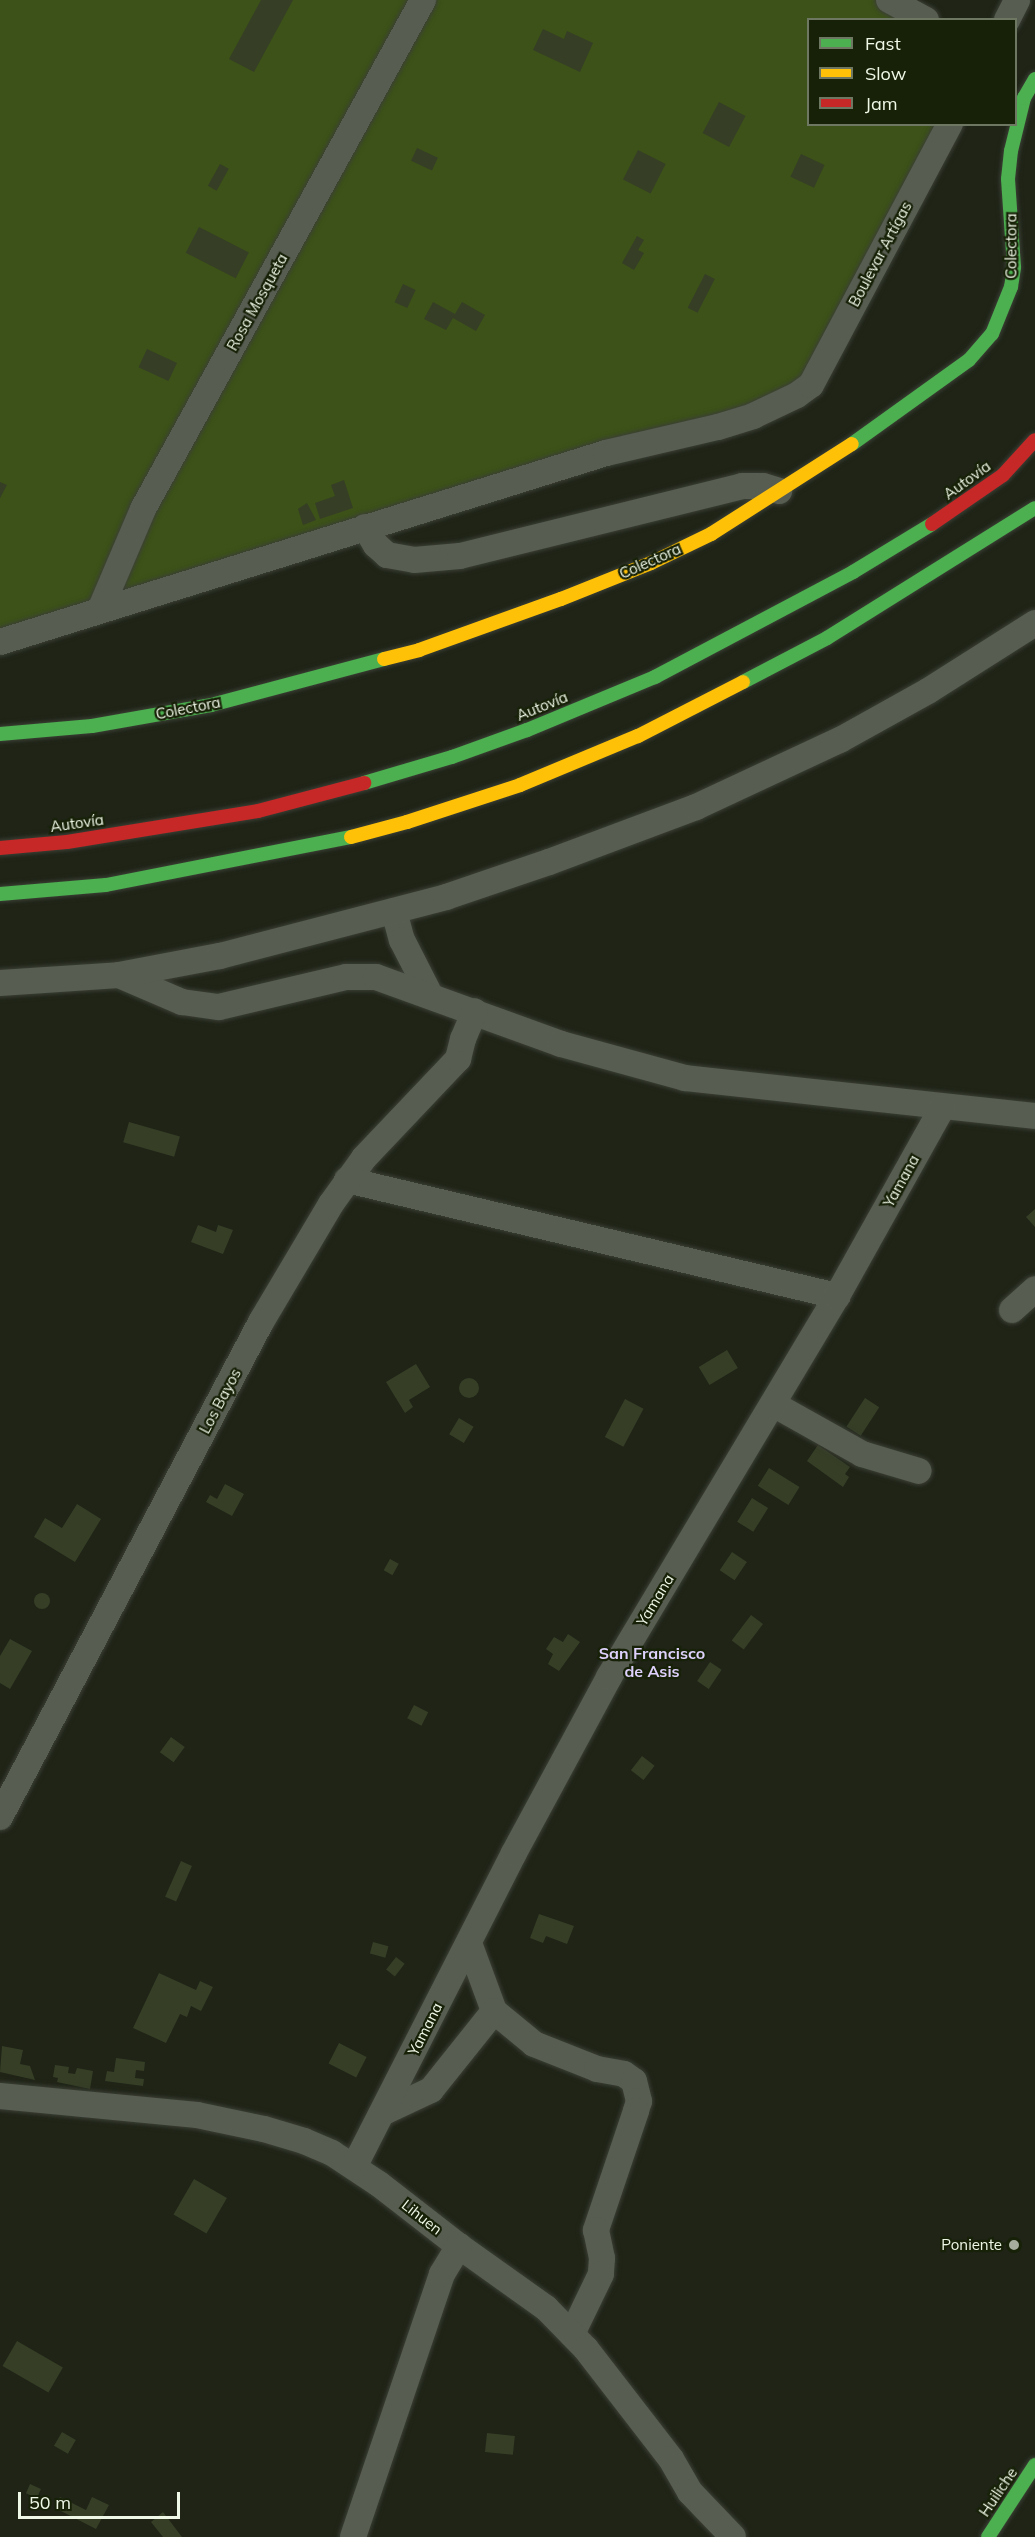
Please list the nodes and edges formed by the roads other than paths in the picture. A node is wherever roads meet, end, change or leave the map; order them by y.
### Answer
1 (423, 0) edge
2 (889, 0) edge
3 (922, 18) edge
4 (1035, 79) edge
5 (949, 126) edge
6 (1035, 440) edge
7 (778, 491) junction
8 (1035, 508) edge
9 (365, 527) junction
10 (100, 610) junction
11 (1035, 623) edge
12 (0, 642) edge
13 (0, 734) edge
14 (0, 848) edge
15 (0, 894) edge
16 (394, 911) junction
17 (119, 975) junction
18 (0, 983) edge
19 (430, 995) junction
20 (475, 1011) junction
21 (942, 1108) junction
22 (1035, 1116) edge
23 (347, 1180) junction
24 (1035, 1289) edge
25 (837, 1296) junction
26 (1012, 1310) dead end
27 (773, 1404) junction
28 (918, 1471) dead end
29 (0, 1817) edge
30 (469, 1943) junction
31 (494, 2011) junction
32 (0, 2096) edge
33 (382, 2112) junction
34 (354, 2167) junction
35 (459, 2246) junction
36 (572, 2334) junction
37 (1035, 2465) edge
38 (352, 2537) edge
39 (733, 2537) edge
40 (988, 2537) edge

1 - 10 street, Rosa Mosqueta
2 - 3 street
4 - 7 street, Colectora
5 - 9 street, Boulevar Artígas
6 - 14 street, Autovía
7 - 9 street
7 - 13 street, Colectora
8 - 15 street
9 - 10 street
10 - 12 street
11 - 16 street
16 - 17 street
16 - 19 street
17 - 18 street
17 - 19 street
19 - 20 street
20 - 21 street
20 - 23 street, Los Bayos
21 - 22 street
21 - 25 street, Yamana
23 - 25 street
23 - 29 street, Los Bayos
24 - 26 street
25 - 27 street, Yamana
27 - 28 street
27 - 30 street, Yamana
30 - 31 street
30 - 33 street, Yamana
31 - 33 street
31 - 36 street
32 - 34 street, Lihuen
33 - 34 street, Yamana
34 - 35 street, Lihuen
35 - 36 street, Lihuen
35 - 38 street
36 - 39 street, Lihuen
37 - 40 street, Huiliche

